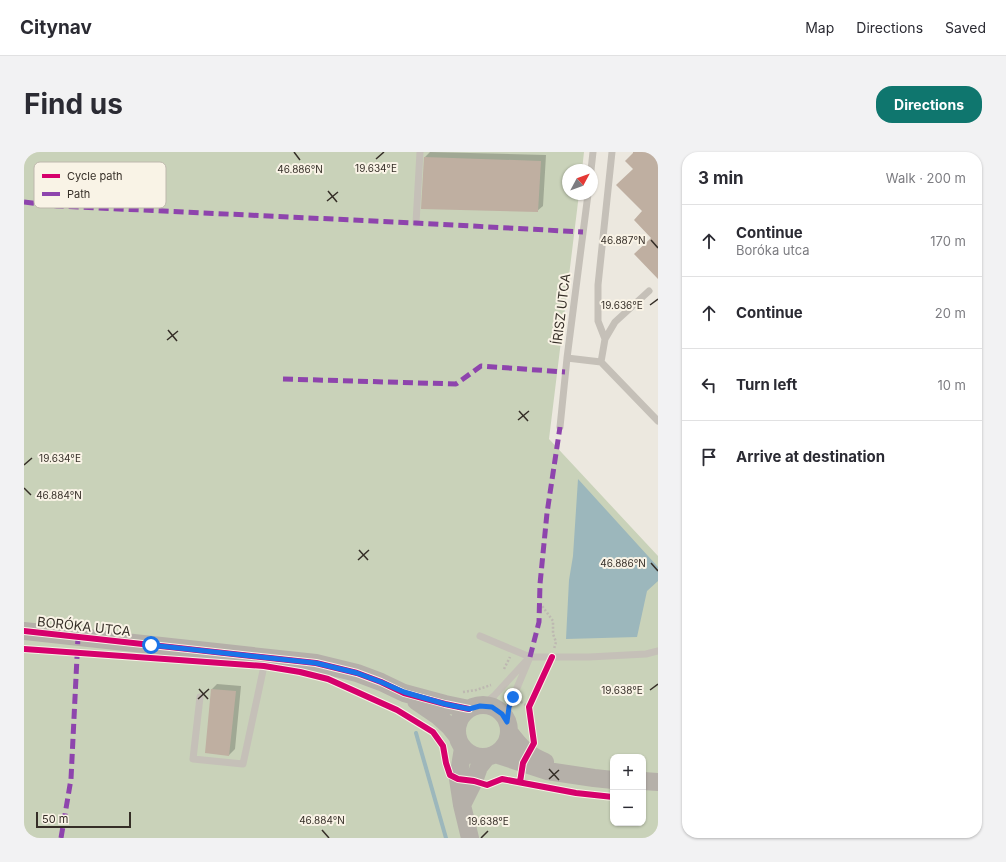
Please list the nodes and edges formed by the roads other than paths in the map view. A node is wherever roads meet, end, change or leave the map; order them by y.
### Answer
1 (420, 152) edge
2 (593, 152) edge
3 (612, 152) edge
4 (592, 164) edge
5 (587, 200) edge
6 (416, 223) dead end
7 (649, 291) dead end
8 (605, 339) junction
9 (567, 358) junction
10 (601, 362) junction
11 (658, 421) edge
12 (560, 427) dead end
13 (24, 631) edge
14 (480, 636) dead end
15 (658, 651) edge
16 (264, 657) junction
17 (530, 657) junction
18 (404, 692) junction
19 (200, 697) dead end
20 (476, 707) junction
21 (508, 727) junction
22 (460, 742) junction
23 (491, 756) junction
24 (569, 774) junction
25 (610, 780) edge
26 (646, 781) edge
27 (658, 782) edge
28 (462, 805) junction
29 (470, 838) edge

1 - 6 lane
2 - 4 lane
3 - 8 lane
5 - 9 lane, ÍRISZ UTCA
7 - 8 lane
8 - 10 lane
9 - 10 lane
9 - 12 lane, ÍRISZ UTCA
10 - 11 lane
13 - 16 street, BORÓKA UTCA
14 - 17 lane
15 - 17 lane
16 - 18 street, BORÓKA UTCA
16 - 19 lane
17 - 20 lane
17 - 21 lane
18 - 20 street, BORÓKA UTCA
18 - 22 street, BORÓKA UTCA
20 - 21 street
20 - 22 street
21 - 23 street
21 - 24 street
22 - 23 street
22 - 28 street
23 - 24 street
23 - 28 street
24 - 25 street
26 - 27 street
28 - 29 street

